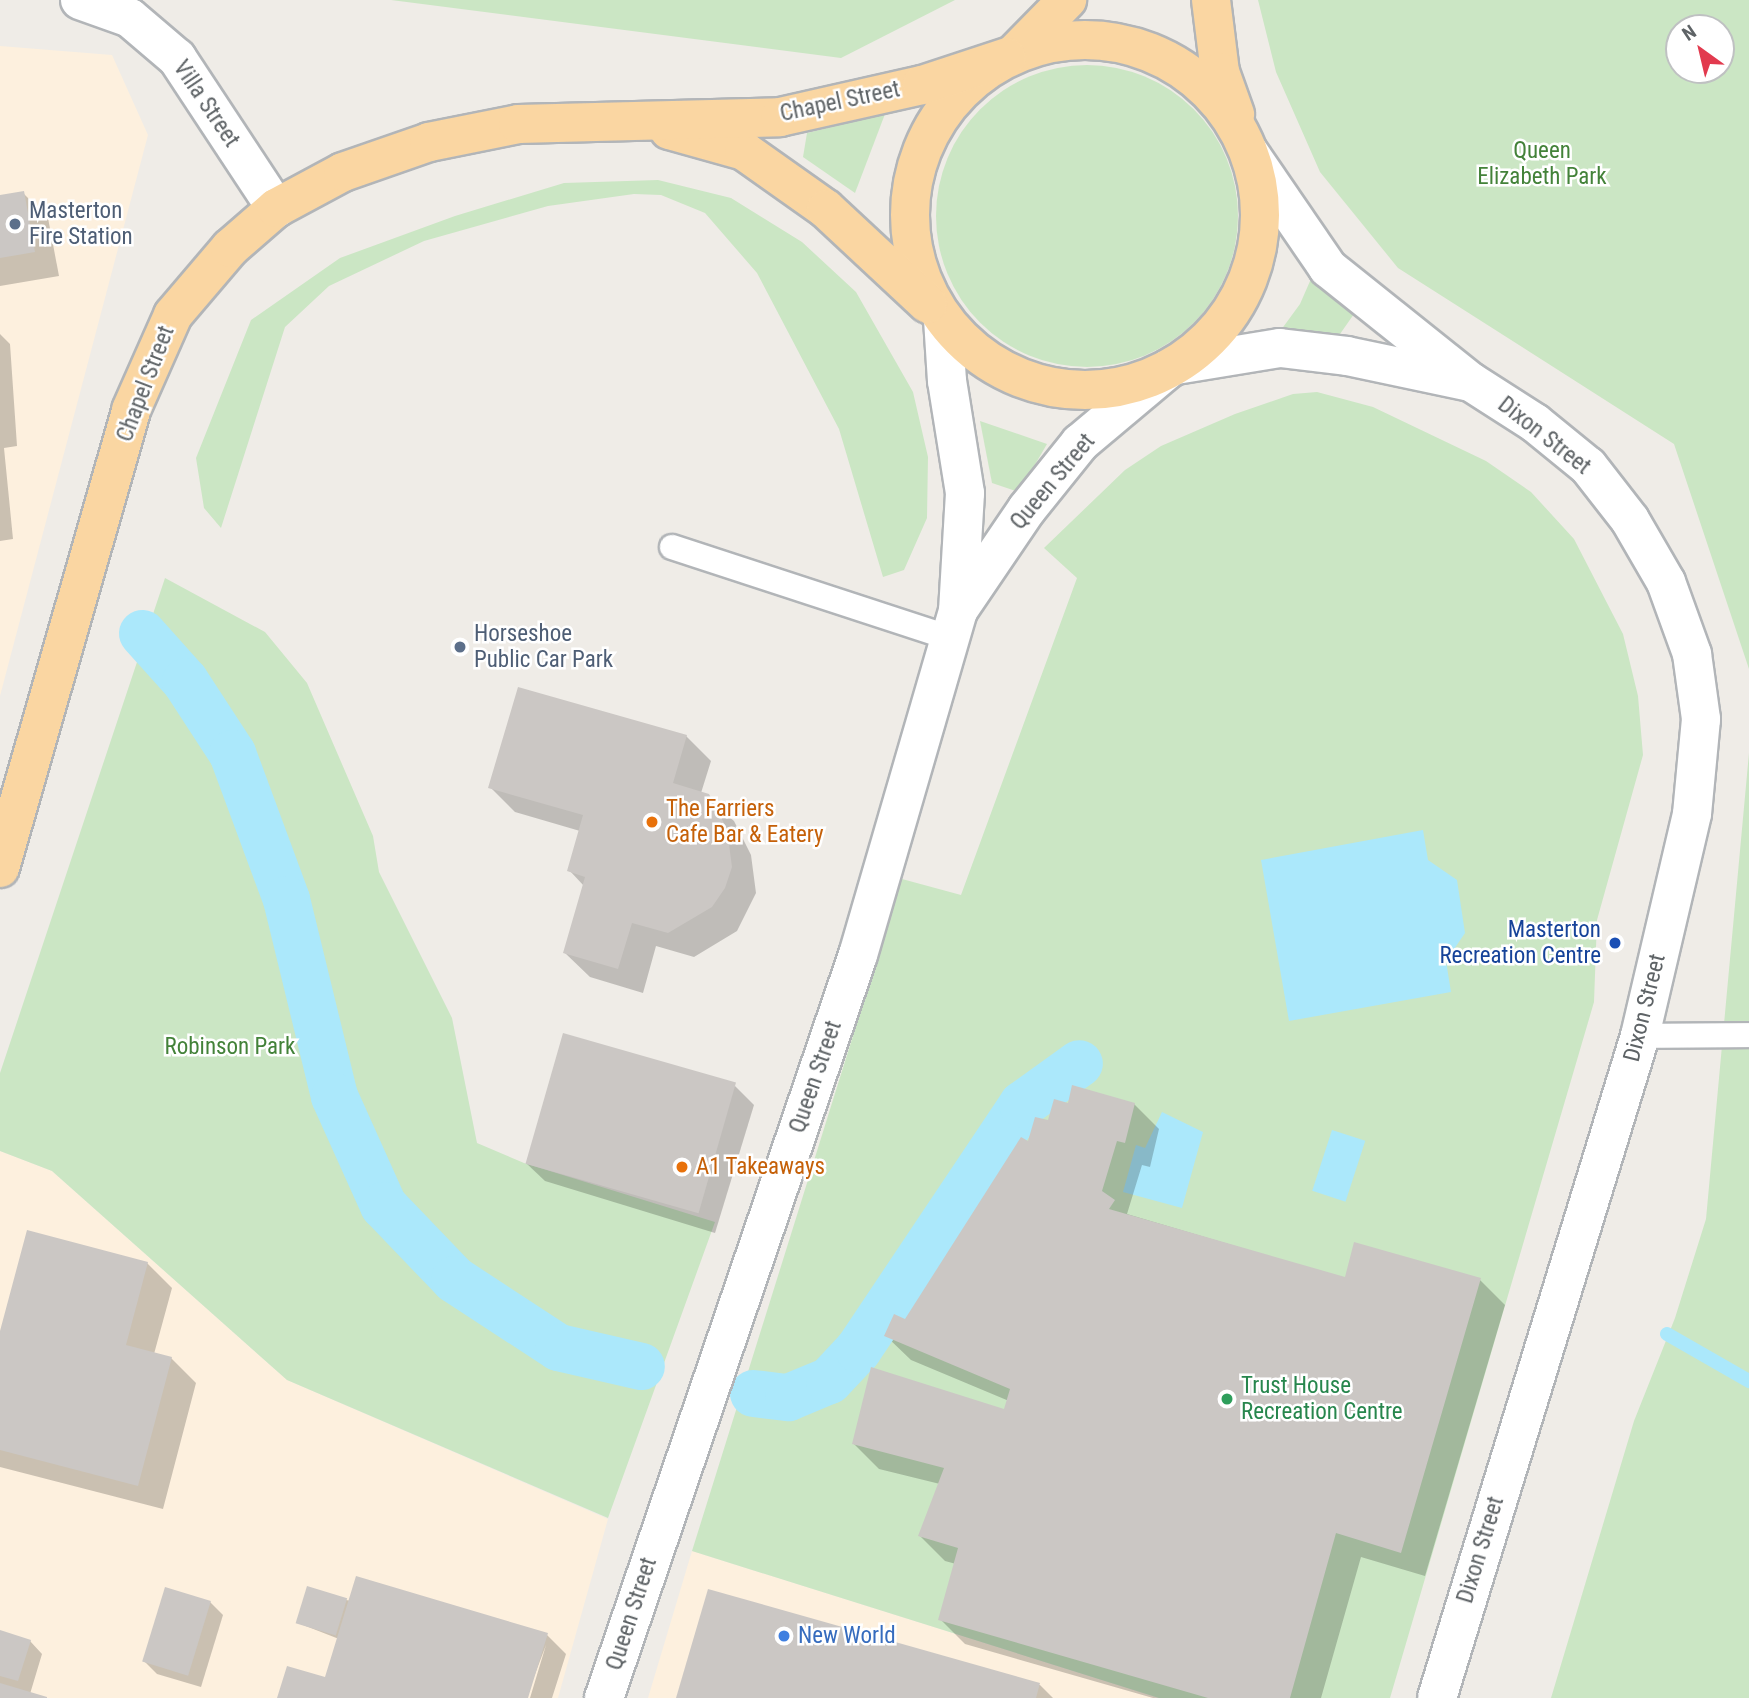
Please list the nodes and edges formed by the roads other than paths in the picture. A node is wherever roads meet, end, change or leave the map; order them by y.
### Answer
1 (80, 0) edge
2 (1067, 0) edge
3 (1211, 0) edge
4 (1010, 56) junction
5 (626, 118) junction
6 (1249, 151) junction
7 (276, 208) junction
8 (941, 317) junction
9 (1172, 367) junction
10 (1471, 382) junction
11 (672, 547) dead end
12 (954, 624) junction
13 (0, 868) edge
14 (1749, 1035) edge
15 (1640, 1036) junction
16 (604, 1698) edge
17 (1437, 1698) edge

1 - 7 main road, Villa Street
2 - 4 highway
3 - 6 highway
4 - 5 highway, Chapel Street
4 - 6 highway, Chapel Street
4 - 8 highway
5 - 7 highway, Chapel Street
5 - 8 highway, Chapel Street
6 - 9 highway
6 - 10 main road, Dixon Street
7 - 13 highway, Chapel Street
8 - 9 highway
8 - 12 main road, Queen Street
9 - 10 main road, Dixon Street
9 - 12 main road, Queen Street
10 - 15 main road, Dixon Street
11 - 12 lane
12 - 16 main road, Queen Street
14 - 15 lane
15 - 17 main road, Dixon Street

